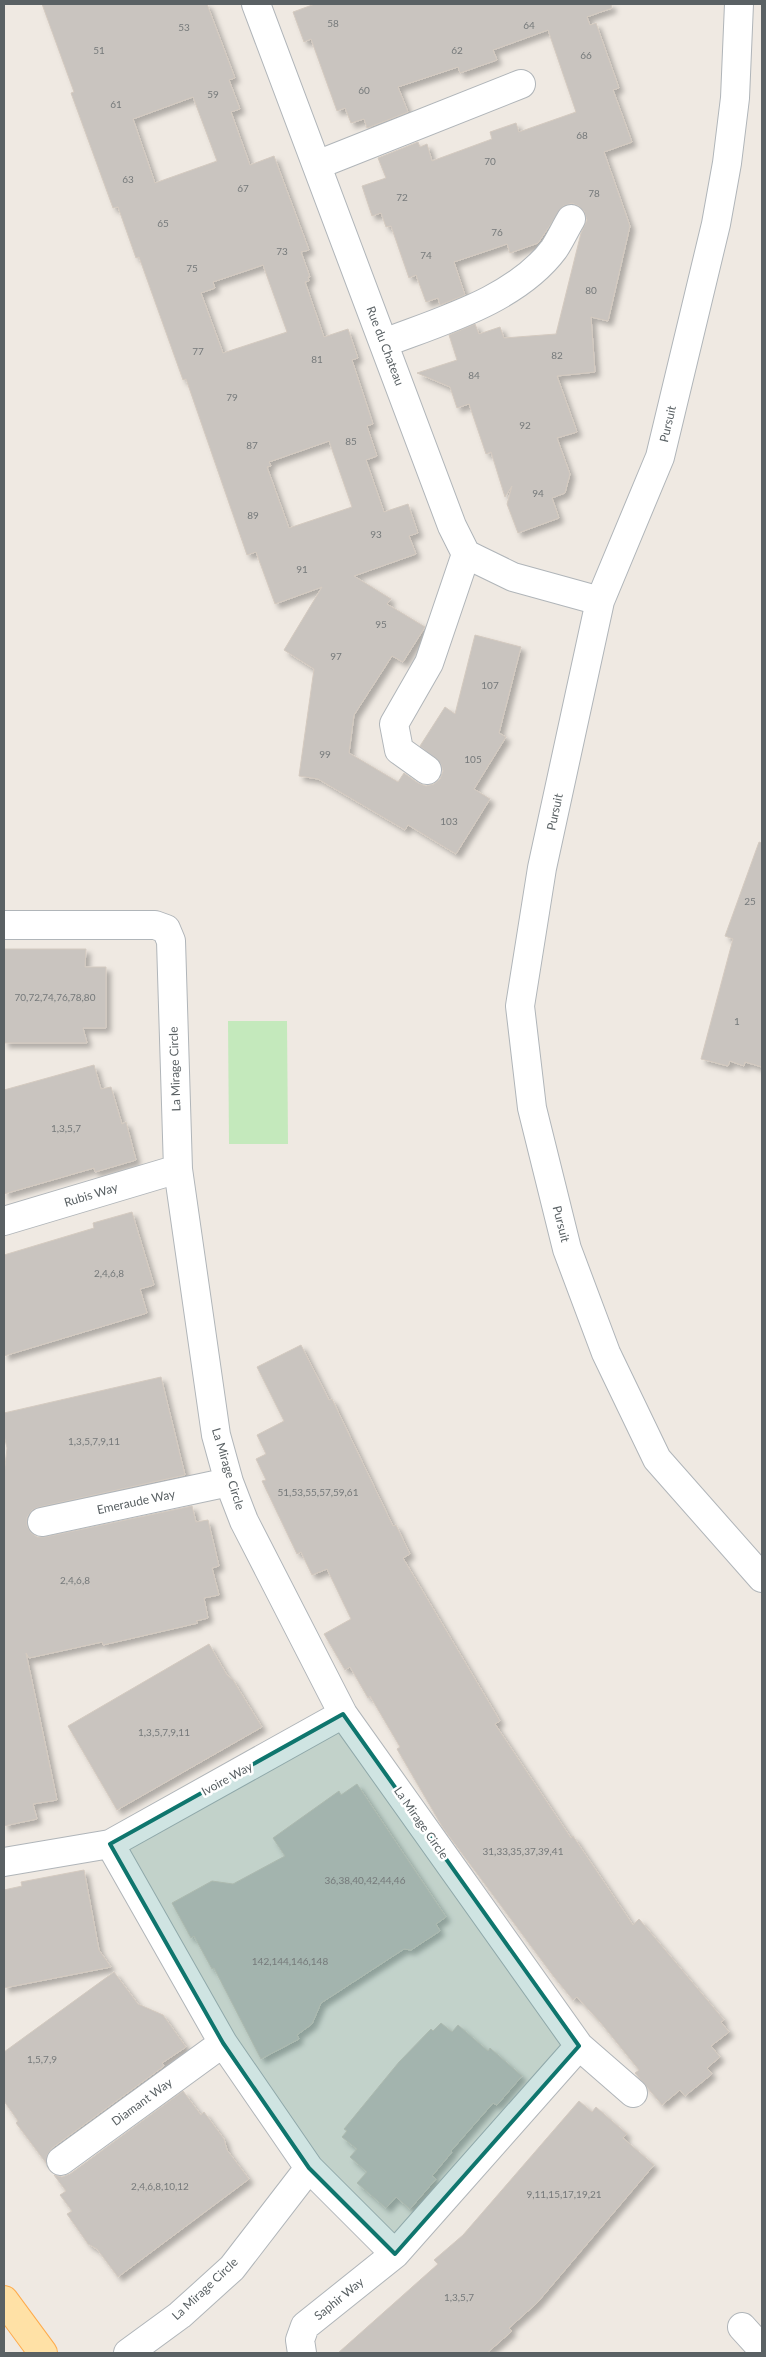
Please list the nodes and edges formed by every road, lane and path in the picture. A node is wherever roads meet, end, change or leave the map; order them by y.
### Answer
1 (256, 4) edge
2 (738, 4) edge
3 (521, 84) dead end
4 (317, 165) junction
5 (571, 219) dead end
6 (384, 343) junction
7 (466, 554) junction
8 (600, 601) junction
9 (427, 770) dead end
10 (4, 925) edge
11 (178, 1169) junction
12 (4, 1221) edge
13 (230, 1482) junction
14 (42, 1522) dead end
15 (762, 1578) edge
16 (343, 1714) junction
17 (110, 1844) junction
18 (4, 1862) edge
19 (223, 2043) junction
20 (579, 2046) junction
21 (633, 2093) dead end
22 (61, 2161) dead end
23 (309, 2168) junction
24 (395, 2254) junction
25 (4, 2300) edge
26 (742, 2327) dead end
27 (762, 2349) edge
28 (43, 2353) edge
29 (128, 2353) edge
30 (302, 2353) edge

1 - 4 street, Rue du Chateau
2 - 8 street, Pursuit
3 - 4 street
4 - 6 street, Rue du Chateau
5 - 6 street
6 - 7 street, Rue du Chateau
7 - 8 street
7 - 9 street
8 - 15 street, Pursuit
10 - 11 street, La Mirage Circle
11 - 12 street, Rubis Way
11 - 13 street, La Mirage Circle
13 - 14 street, Emeraude Way
13 - 16 street, La Mirage Circle
16 - 17 street, Ivoire Way
16 - 20 street, La Mirage Circle
17 - 18 street
17 - 19 street
19 - 22 street, Diamant Way
19 - 23 street
20 - 21 street, La Mirage Circle
20 - 24 street
23 - 24 street
23 - 29 street, La Mirage Circle
24 - 30 street, Saphir Way
25 - 28 main road
26 - 27 street

